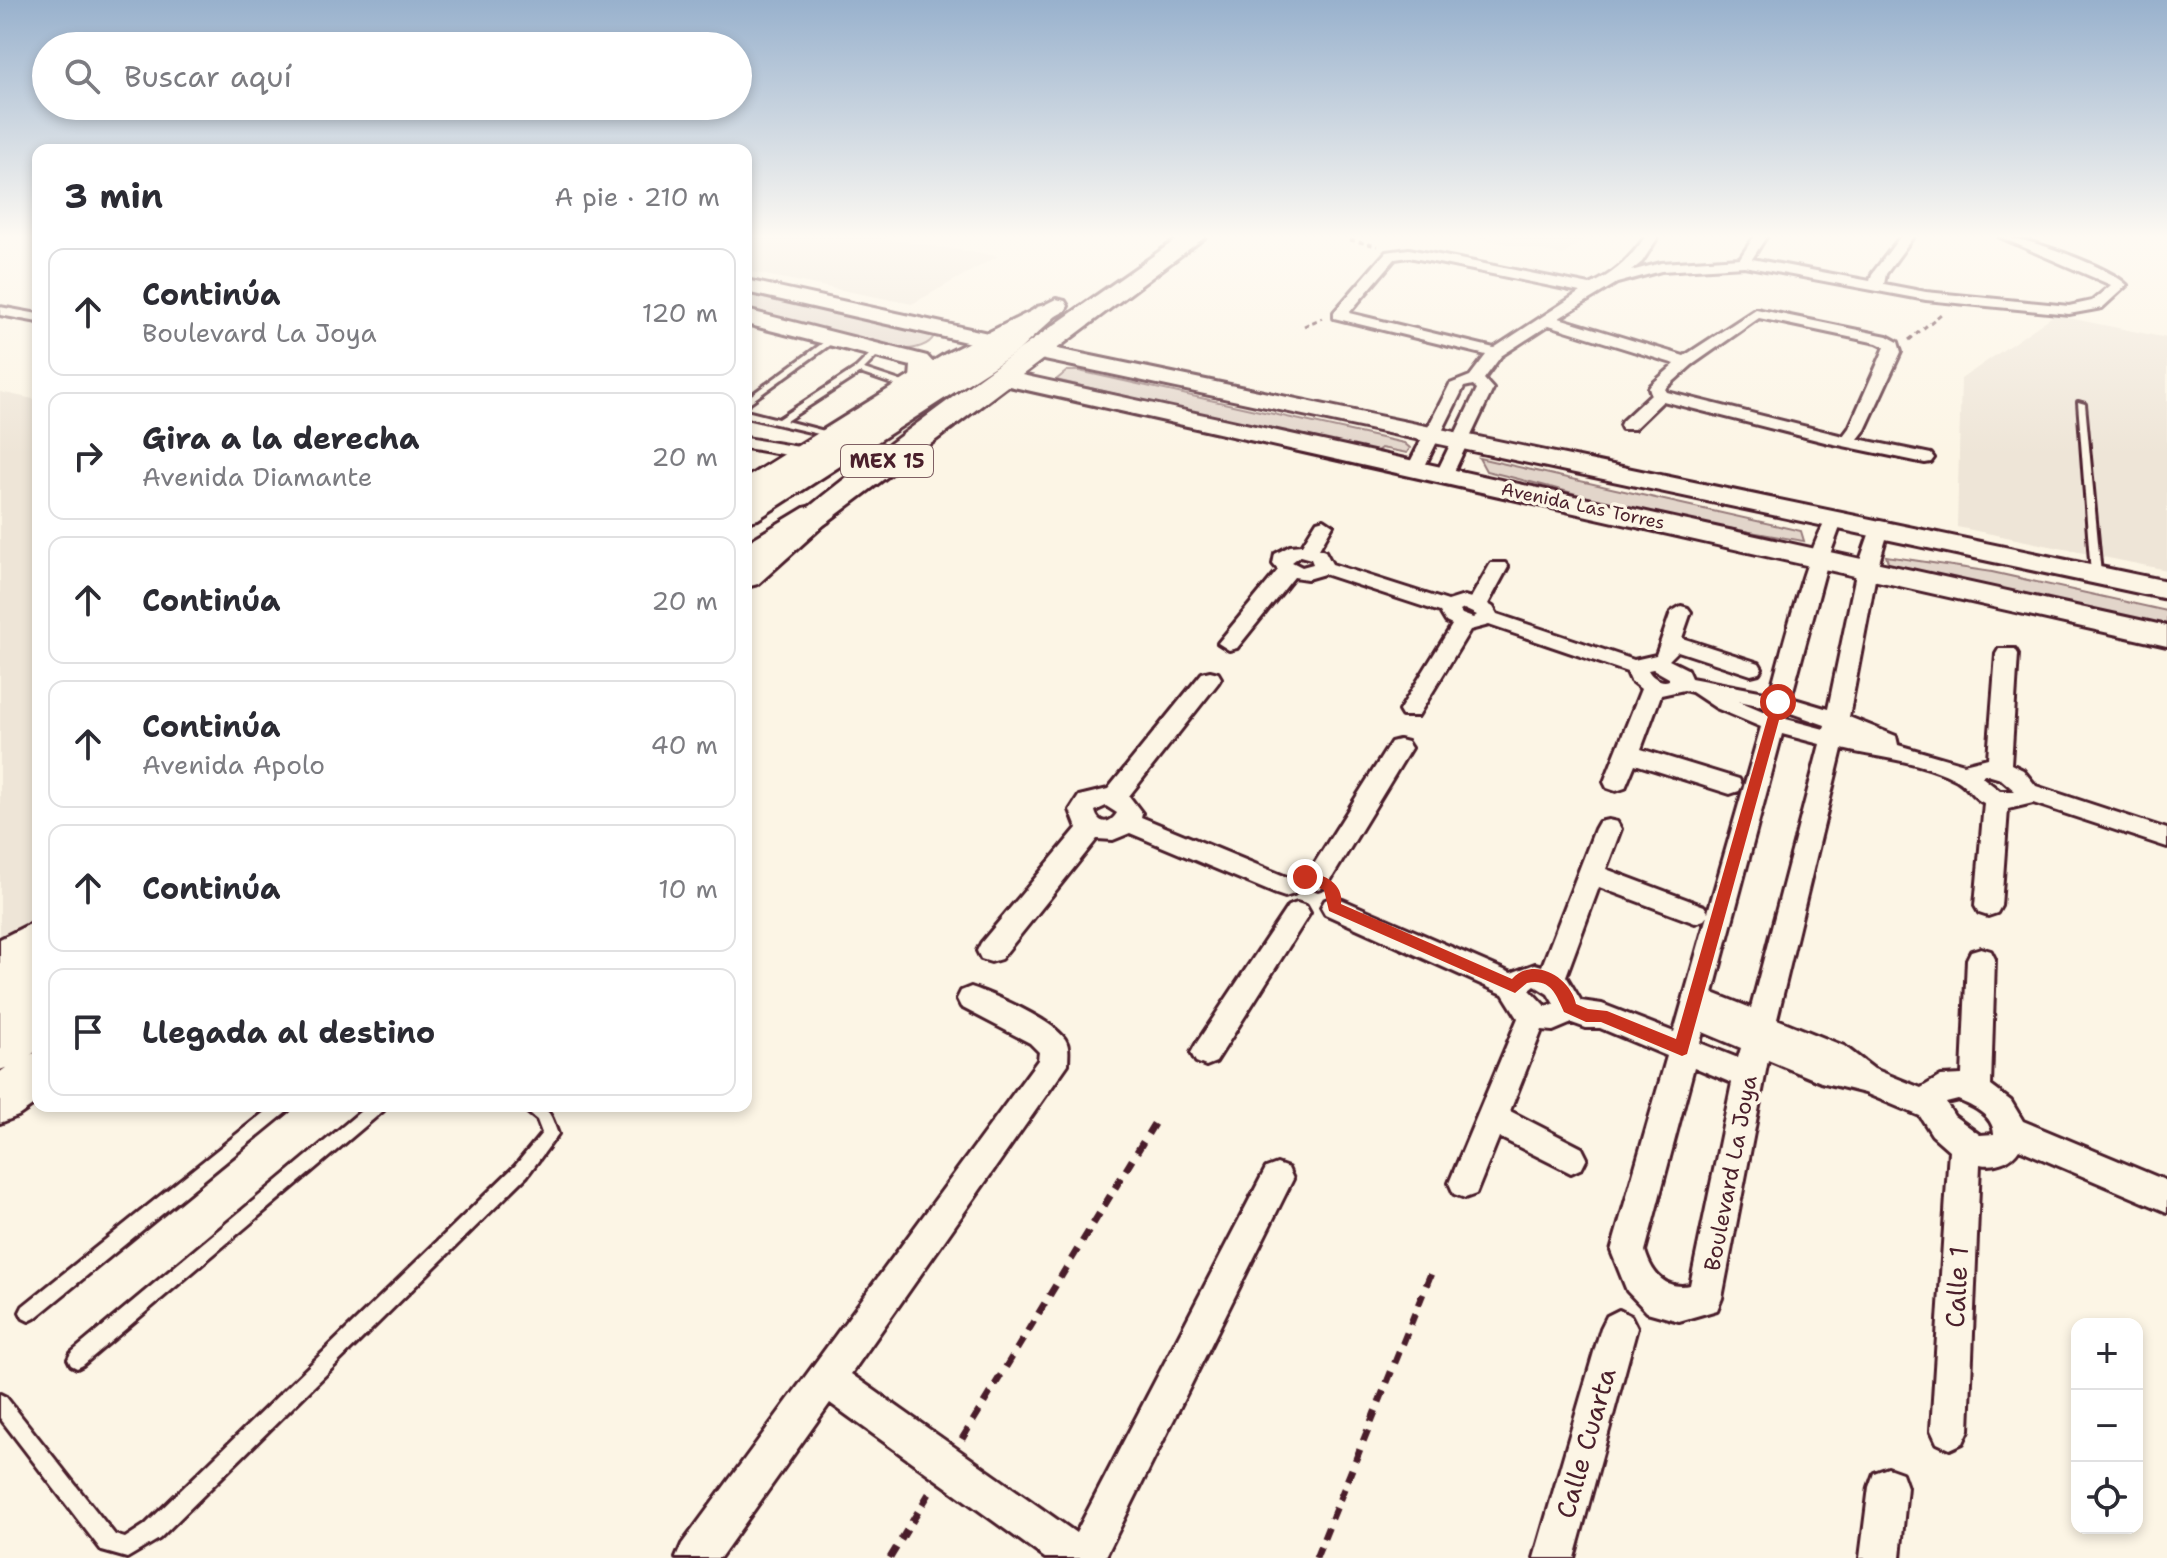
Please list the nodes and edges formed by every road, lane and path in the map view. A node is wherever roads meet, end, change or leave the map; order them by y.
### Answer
1 (853, 310) edge
2 (1051, 310) edge
3 (1092, 310) edge
4 (1344, 310) edge
5 (1560, 310) edge
6 (1945, 310) edge
7 (0, 311) edge
8 (1046, 313) junction
9 (32, 317) edge
10 (752, 318) edge
11 (1545, 319) junction
12 (945, 330) junction
13 (834, 339) junction
14 (988, 340) junction
15 (1893, 345) junction
16 (879, 350) junction
17 (1034, 351) junction
18 (1496, 353) junction
19 (1082, 361) junction
20 (1686, 362) junction
21 (956, 368) junction
22 (859, 370) junction
23 (914, 375) junction
24 (999, 377) junction
25 (1476, 379) junction
26 (1038, 386) junction
27 (1660, 395) junction
28 (752, 399) edge
29 (2081, 404) dead end
30 (752, 415) edge
31 (779, 422) junction
32 (1628, 425) dead end
33 (833, 436) junction
34 (1433, 436) junction
35 (1848, 440) junction
36 (1461, 442) junction
37 (752, 444) edge
38 (805, 453) junction
39 (1925, 458) dead end
40 (1415, 470) junction
41 (1444, 476) junction
42 (752, 487) edge
43 (752, 508) edge
44 (816, 515) junction
45 (1834, 519) junction
46 (1324, 525) dead end
47 (1880, 529) junction
48 (1308, 551) junction
49 (752, 554) edge
50 (1819, 557) junction
51 (1322, 567) junction
52 (1498, 567) dead end
53 (1867, 569) junction
54 (1289, 570) junction
55 (752, 572) edge
56 (2096, 574) junction
57 (2167, 590) edge
58 (1483, 611) junction
59 (1681, 612) dead end
60 (1456, 616) junction
61 (2167, 636) edge
62 (1670, 641) junction
63 (1229, 643) dead end
64 (2007, 654) dead end
65 (1663, 664) junction
66 (1637, 668) junction
67 (1751, 668) dead end
68 (1210, 678) dead end
69 (1691, 685) junction
70 (1653, 687) junction
71 (1410, 711) dead end
72 (1776, 711) junction
73 (1834, 730) junction
74 (1399, 748) dead end
75 (1627, 753) junction
76 (1999, 768) junction
77 (1969, 775) junction
78 (1616, 782) dead end
79 (1730, 785) dead end
80 (2027, 792) junction
81 (1114, 798) junction
82 (1997, 799) junction
83 (1128, 822) junction
84 (1091, 829) junction
85 (1608, 829) dead end
86 (2167, 838) edge
87 (1592, 874) junction
88 (1318, 879) junction
89 (1285, 887) junction
90 (1988, 906) dead end
91 (1334, 907) junction
92 (1297, 913) junction
93 (1695, 913) dead end
94 (32, 942) edge
95 (991, 951) dead end
96 (1981, 959) dead end
97 (0, 962) edge
98 (32, 979) edge
99 (1551, 979) junction
100 (1515, 987) junction
101 (971, 999) dead end
102 (0, 1000) edge
103 (1695, 1007) junction
104 (1578, 1012) junction
105 (1533, 1016) junction
106 (32, 1025) edge
107 (1760, 1033) junction
108 (0, 1047) edge
109 (1206, 1053) dead end
110 (1680, 1057) junction
111 (32, 1078) edge
112 (1747, 1084) junction
113 (1976, 1093) junction
114 (0, 1100) edge
115 (1931, 1106) junction
116 (276, 1112) edge
117 (371, 1112) edge
118 (538, 1112) edge
119 (1492, 1117) junction
120 (1157, 1119) dead end
121 (2011, 1131) junction
122 (1965, 1145) junction
123 (1571, 1158) dead end
124 (1277, 1179) dead end
125 (1465, 1183) dead end
126 (2167, 1197) edge
127 (1434, 1266) dead end
128 (29, 1312) dead end
129 (1619, 1328) dead end
130 (77, 1359) dead end
131 (826, 1378) junction
132 (0, 1403) edge
133 (1950, 1430) dead end
134 (946, 1464) junction
135 (1888, 1487) dead end
136 (696, 1558) edge
137 (890, 1558) edge
138 (1078, 1558) edge
139 (1084, 1558) edge
140 (1316, 1558) edge
141 (1554, 1558) edge
142 (1880, 1558) edge

1 - 12 street
2 - 8 main road, MEX 15
3 - 17 main road, MEX 15
4 - 18 street
5 - 11 street
6 - 15 path
7 - 9 street
8 - 14 main road, MEX 15
8 - 21 highway, MEX 15
10 - 13 street
11 - 18 street
11 - 20 street
12 - 14 street
12 - 23 street
13 - 16 street
13 - 28 lane
14 - 21 main road, MEX 15
15 - 20 street
15 - 35 street
16 - 22 lane
16 - 23 street
17 - 19 street, Avenida Las Torres
17 - 24 main road, MEX 15
18 - 25 street
19 - 26 street
19 - 34 street, Avenida Las Torres
20 - 27 street
21 - 23 main road, MEX 15
21 - 43 highway, MEX 15
22 - 23 lane
22 - 31 lane
23 - 33 main road, MEX 15
24 - 26 street, Avenida Las Torres
24 - 44 main road, MEX 15
25 - 34 street
25 - 36 street
26 - 40 street, Avenida Las Torres
27 - 32 street
27 - 35 street
29 - 56 lane
30 - 31 lane
31 - 33 lane
33 - 38 main road, MEX 15
34 - 36 street, Avenida Las Torres
34 - 40 street
35 - 39 street
36 - 41 street
36 - 45 street, Avenida Las Torres
37 - 38 street
38 - 42 main road, MEX 15
40 - 41 street, Avenida Las Torres
41 - 50 street, Avenida Las Torres
44 - 49 highway
44 - 55 main road, MEX 15
45 - 47 street, Avenida Las Torres
45 - 50 street, Boulevard La Joya
46 - 48 street
47 - 53 street, Boulevard La Joya
47 - 56 street, Avenida Las Torres
48 - 51 street
48 - 54 street
50 - 53 street, Avenida Las Torres
50 - 72 street, Boulevard La Joya
51 - 54 street
51 - 60 street
52 - 58 street
53 - 61 street, Avenida Las Torres
53 - 73 street, Boulevard La Joya
54 - 63 street
56 - 57 street, Avenida Las Torres
58 - 60 street
58 - 66 street
59 - 62 street
60 - 71 street
62 - 65 street
62 - 67 street
64 - 76 street
65 - 66 street
65 - 69 street
66 - 70 street
68 - 81 street
69 - 70 street
69 - 72 street
70 - 75 street
72 - 73 street
72 - 103 street, Boulevard La Joya
73 - 77 street
73 - 107 street, Boulevard La Joya
74 - 88 street
75 - 78 street
75 - 79 street
76 - 77 street
76 - 80 street
77 - 82 street
80 - 82 street
80 - 86 street
81 - 83 street
81 - 84 street
82 - 90 street
83 - 84 street
83 - 89 street
84 - 95 street
85 - 87 street
87 - 93 street
87 - 99 street
88 - 89 street
88 - 91 street
89 - 92 street
91 - 92 street
91 - 100 street
92 - 109 street
94 - 97 main road
96 - 113 street
98 - 102 highway
99 - 100 street
99 - 104 street
100 - 105 street
101 - 131 street
103 - 107 street
103 - 110 street, Boulevard La Joya
104 - 105 street
104 - 110 street
105 - 119 street
106 - 108 highway
107 - 112 street, Boulevard La Joya
107 - 115 street
110 - 112 street
110 - 112 street, Boulevard La Joya
111 - 114 main road
113 - 115 street
113 - 121 street
115 - 122 street
116 - 128 lane
117 - 130 lane
118 - 132 lane
119 - 123 street
119 - 125 street
120 - 134 path
121 - 122 street
121 - 126 street
122 - 133 street, Calle 1
124 - 139 street
127 - 140 path
129 - 141 street, Calle Cuarta
131 - 134 street
131 - 136 street
134 - 137 path
134 - 138 street
135 - 142 street

